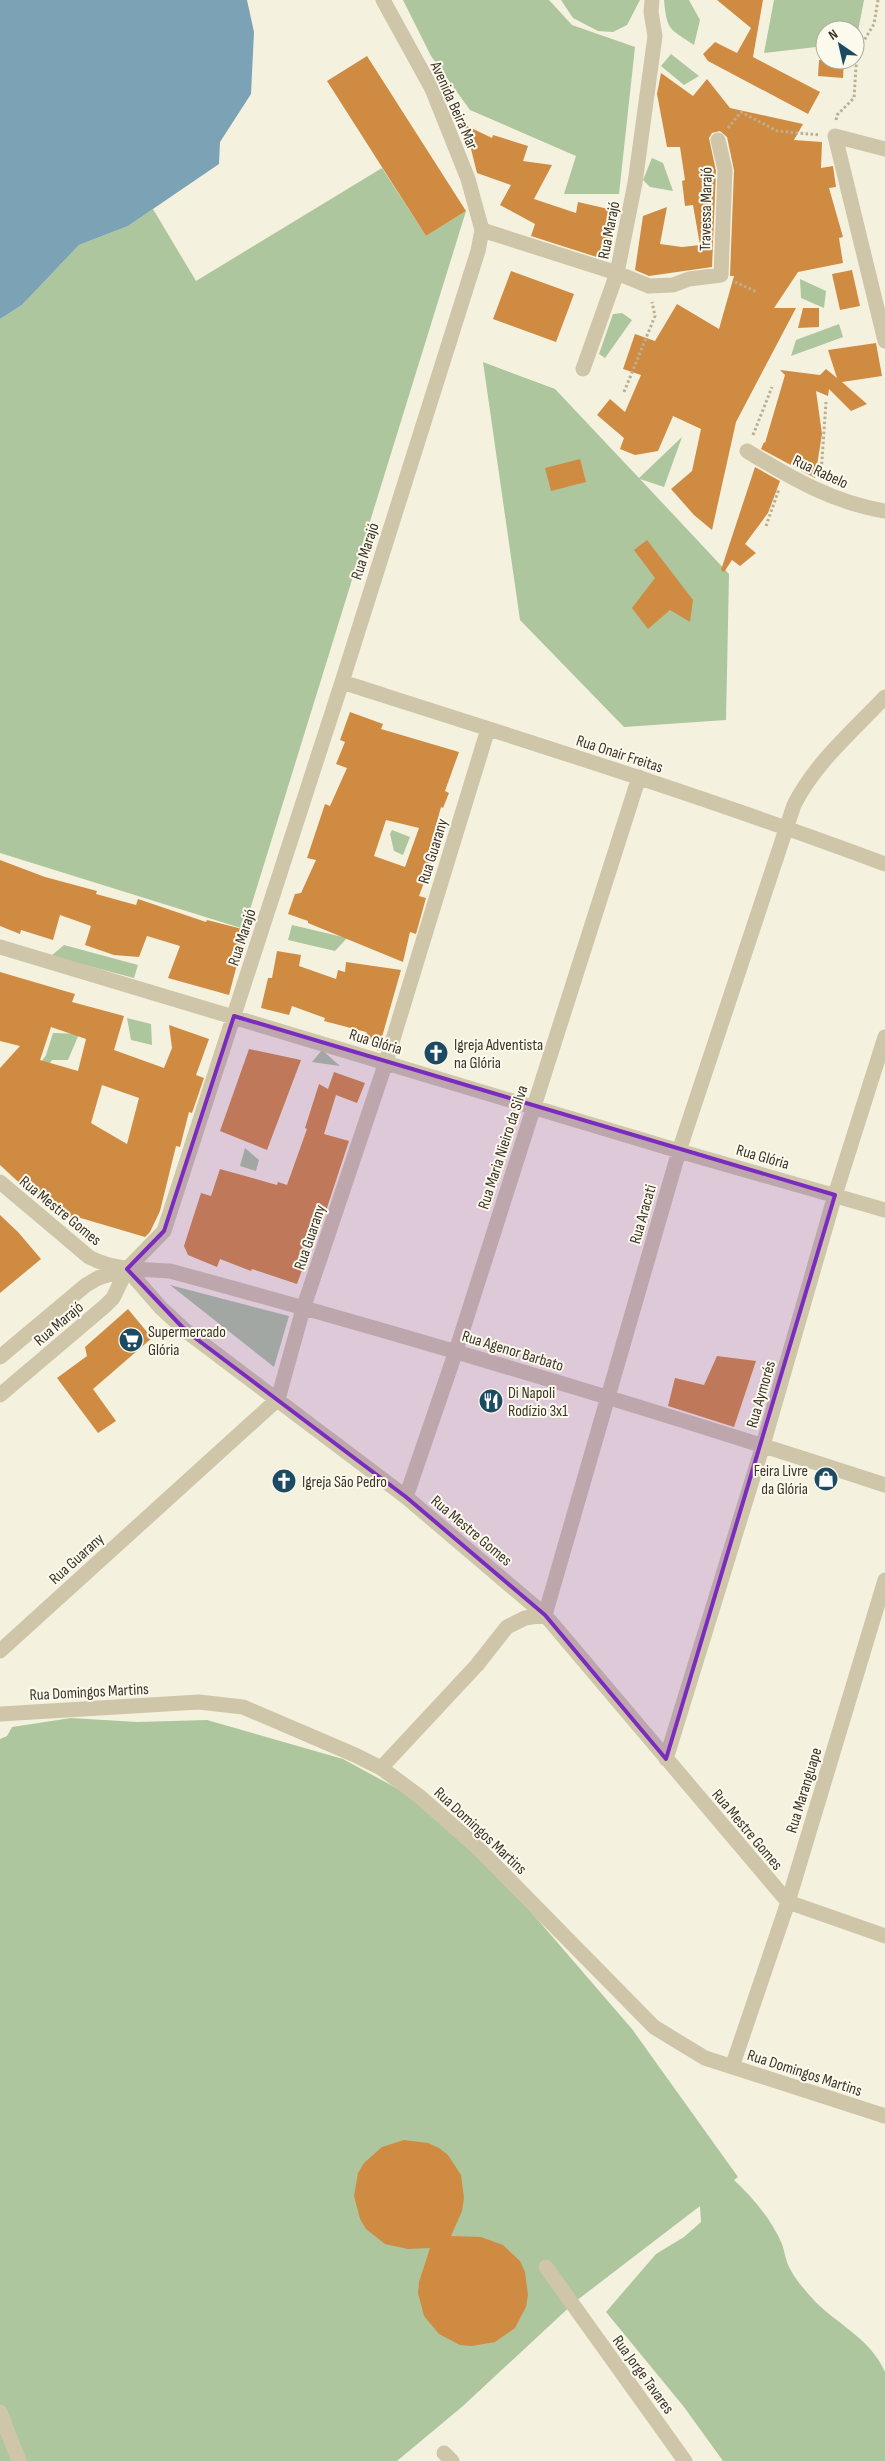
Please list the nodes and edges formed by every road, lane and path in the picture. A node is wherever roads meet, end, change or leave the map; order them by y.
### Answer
1 (384, 0) edge
2 (652, 0) edge
3 (878, 0) edge
4 (835, 136) junction
5 (718, 140) joint
6 (885, 148) edge
7 (482, 230) junction
8 (618, 273) junction
9 (721, 275) junction
10 (649, 286) junction
11 (757, 292) dead end
12 (880, 298) edge
13 (885, 341) edge
14 (583, 369) dead end
15 (772, 387) dead end
16 (624, 392) dead end
17 (826, 402) dead end
18 (747, 452) joint
19 (784, 474) junction
20 (820, 492) junction
21 (885, 511) edge
22 (766, 526) dead end
23 (342, 682) junction
24 (885, 696) edge
25 (488, 729) junction
26 (639, 777) junction
27 (787, 827) junction
28 (885, 864) edge
29 (0, 947) edge
30 (234, 1016) junction
31 (885, 1037) edge
32 (386, 1062) junction
33 (533, 1108) junction
34 (679, 1151) junction
35 (0, 1182) edge
36 (835, 1195) junction
37 (885, 1210) edge
38 (127, 1269) junction
39 (303, 1309) junction
40 (456, 1351) junction
41 (0, 1357) edge
42 (0, 1395) edge
43 (606, 1397) junction
44 (278, 1399) junction
45 (763, 1445) junction
46 (885, 1485) edge
47 (406, 1498) junction
48 (885, 1580) edge
49 (545, 1615) junction
50 (0, 1651) edge
51 (0, 1714) edge
52 (666, 1759) junction
53 (381, 1768) junction
54 (788, 1902) junction
55 (885, 1936) edge
56 (732, 2067) junction
57 (885, 2116) edge
58 (546, 2267) dead end
59 (0, 2412) edge
60 (19, 2461) edge
61 (685, 2461) edge

1 - 7 street, Avenida Beira Mar
2 - 8 street, Rua Marajó
3 - 4 path
4 - 5 path
4 - 6 street
4 - 12 street
5 - 9 street, Travessa Marajó
7 - 8 street, Rua Marajó
7 - 23 street, Rua Marajó
8 - 10 street
8 - 14 street
9 - 10 street
9 - 11 path
10 - 16 path
12 - 13 street
15 - 18 path
17 - 20 path
18 - 19 street, Rua Rabelo
19 - 20 street, Rua Rabelo
19 - 22 path
20 - 21 street, Rua Rabelo
23 - 25 street, Rua Onair Freitas
23 - 30 street, Rua Marajó
24 - 27 street, Rua Aracati
25 - 26 street, Rua Onair Freitas
25 - 32 street, Rua Guarany
26 - 27 street, Rua Onair Freitas
26 - 33 street, Rua Maria Nieiro da Silva
27 - 28 street, Rua Onair Freitas
27 - 34 street, Rua Aracati
29 - 30 street, Rua Glória
30 - 32 street, Rua Glória
30 - 38 street, Rua Marajó
31 - 36 street, Rua Aymorés
32 - 33 street, Rua Glória
32 - 39 street, Rua Guarany
33 - 34 street, Rua Glória
33 - 40 street, Rua Maria Nieiro da Silva
34 - 36 street, Rua Glória
34 - 43 street, Rua Aracati
35 - 38 street, Rua Mestre Gomes
36 - 37 street, Rua Glória
36 - 45 street, Rua Aymorés
38 - 39 street, Rua Agenor Barbato
38 - 41 street, Rua Marajó
38 - 42 street, Rua Marajó
38 - 44 street, Rua Mestre Gomes
39 - 40 street, Rua Agenor Barbato
39 - 44 street, Rua Guarany
40 - 43 street, Rua Agenor Barbato
40 - 47 street, Rua Maria Nieiro da Silva
43 - 45 street, Rua Agenor Barbato
43 - 49 street, Rua Aracati
44 - 47 street, Rua Mestre Gomes
44 - 50 street, Rua Guarany
45 - 46 street, Rua Agenor Barbato
45 - 52 street, Rua Aymorés
47 - 49 street, Rua Mestre Gomes
48 - 54 street, Rua Maranguape
49 - 52 street, Rua Mestre Gomes
49 - 53 street
51 - 53 street, Rua Domingos Martins
52 - 54 street, Rua Mestre Gomes
53 - 56 street, Rua Domingos Martins
54 - 55 street
54 - 56 street, Rua Maranguape
56 - 57 street, Rua Domingos Martins
58 - 61 street, Rua Jorge Tavares
59 - 60 street

